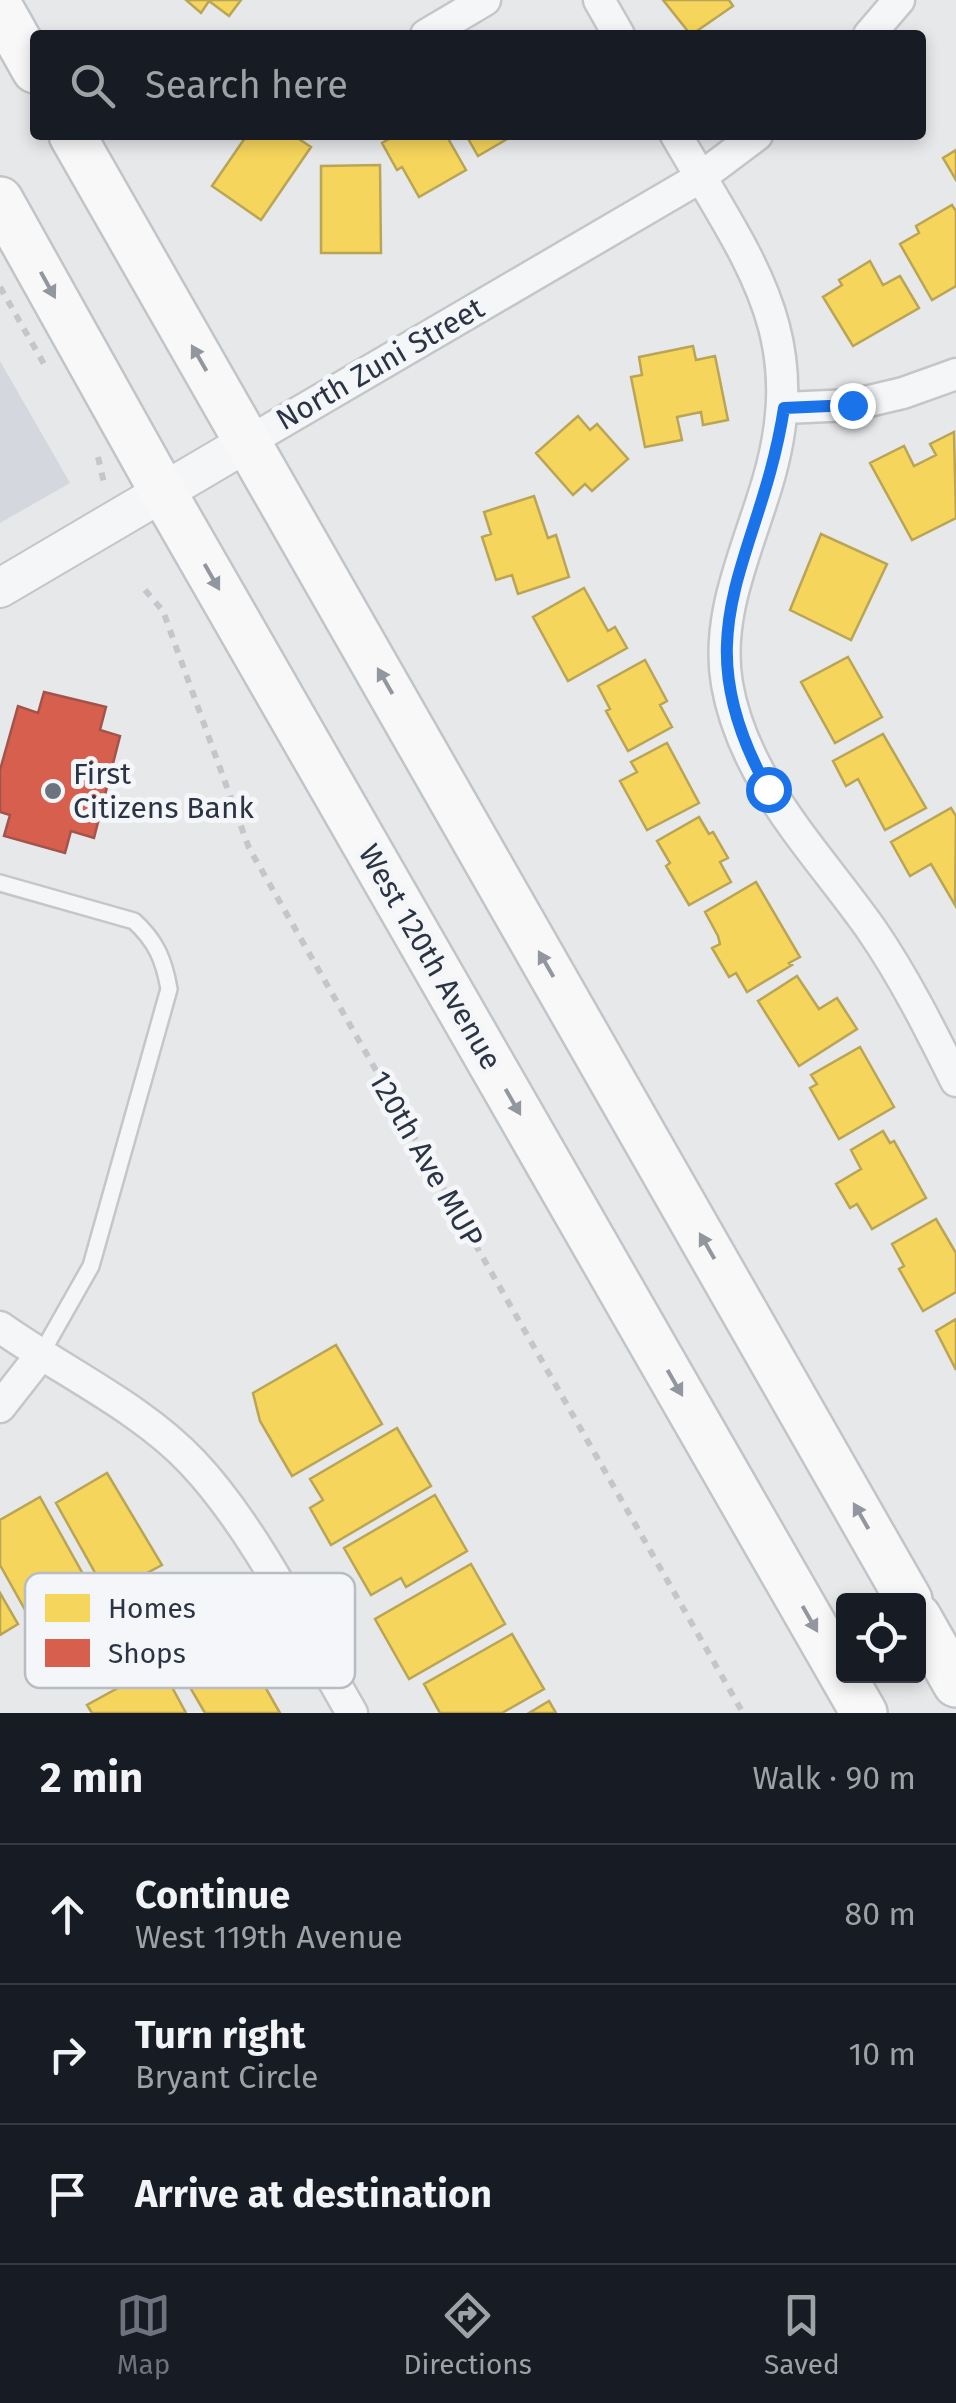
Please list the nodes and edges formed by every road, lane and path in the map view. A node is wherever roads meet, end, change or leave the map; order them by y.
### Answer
1 (485, 0) edge
2 (599, 0) edge
3 (899, 0) edge
4 (0, 8) edge
5 (434, 30) edge
6 (616, 30) edge
7 (873, 30) edge
8 (30, 61) edge
9 (75, 140) edge
10 (679, 140) edge
11 (750, 140) edge
12 (700, 177) junction
13 (0, 200) edge
14 (0, 288) edge
15 (49, 372) dead end
16 (956, 374) edge
17 (784, 408) junction
18 (248, 442) junction
19 (98, 456) dead end
20 (104, 483) dead end
21 (163, 492) junction
22 (0, 588) edge
23 (145, 590) dead end
24 (0, 882) edge
25 (956, 1080) edge
26 (0, 1328) edge
27 (40, 1356) junction
28 (0, 1408) edge
29 (270, 1573) edge
30 (905, 1593) edge
31 (926, 1630) edge
32 (956, 1684) edge
33 (337, 1688) edge
34 (352, 1713) edge
35 (743, 1713) edge
36 (864, 1713) edge

1 - 5 street
2 - 6 street
3 - 7 street
4 - 8 main road
18 -> 9 main road
10 - 12 street
11 - 12 street, North Zuni Street
12 - 17 street
12 - 18 street, North Zuni Street
13 -> 21 main road, West 120th Avenue
14 - 15 path
16 - 17 street
17 - 25 street
18 - 21 street, North Zuni Street
30 -> 18 main road
19 - 20 path
21 - 22 street, North Zuni Street
21 -> 36 main road, West 120th Avenue
23 - 35 path, 120th Ave MUP
24 - 27 lane
26 - 27 street
27 - 28 street
27 - 29 street
31 - 32 main road
33 - 34 street

